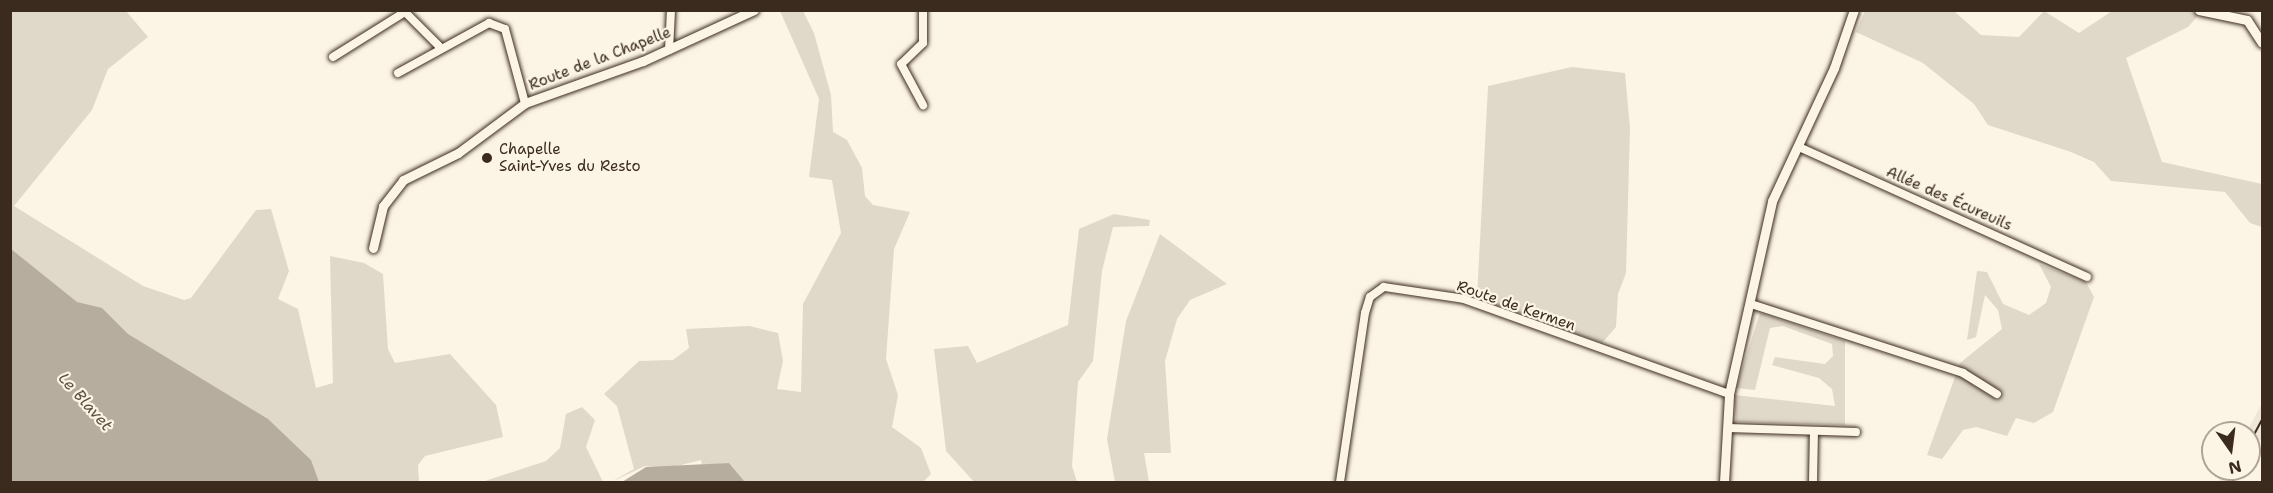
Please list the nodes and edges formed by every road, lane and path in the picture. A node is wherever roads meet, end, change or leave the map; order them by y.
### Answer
1 (671, 10) edge
2 (754, 10) edge
3 (923, 10) edge
4 (1854, 10) edge
5 (2199, 10) edge
6 (404, 11) edge
7 (2262, 43) edge
8 (439, 46) junction
9 (669, 50) junction
10 (333, 57) dead end
11 (398, 73) dead end
12 (525, 104) junction
13 (923, 105) dead end
14 (1799, 147) junction
15 (373, 248) dead end
16 (2087, 277) dead end
17 (1751, 304) junction
18 (1730, 394) junction
19 (1997, 394) dead end
20 (1728, 428) junction
21 (1814, 432) junction
22 (1856, 432) dead end
23 (1340, 483) edge
24 (1725, 483) edge
25 (1814, 483) edge

1 - 9 street
2 - 9 street, Route de la Chapelle
3 - 13 street
4 - 14 street
5 - 7 street
6 - 8 street
6 - 10 street
8 - 11 street
8 - 12 street
9 - 12 street, Route de la Chapelle
12 - 15 street, Route de la Chapelle
14 - 16 street, Allée des Écureuils
14 - 17 street
17 - 18 street
17 - 19 street
18 - 20 street
18 - 23 street, Route de Kermen
20 - 21 street
20 - 24 street
21 - 22 street
21 - 25 street

